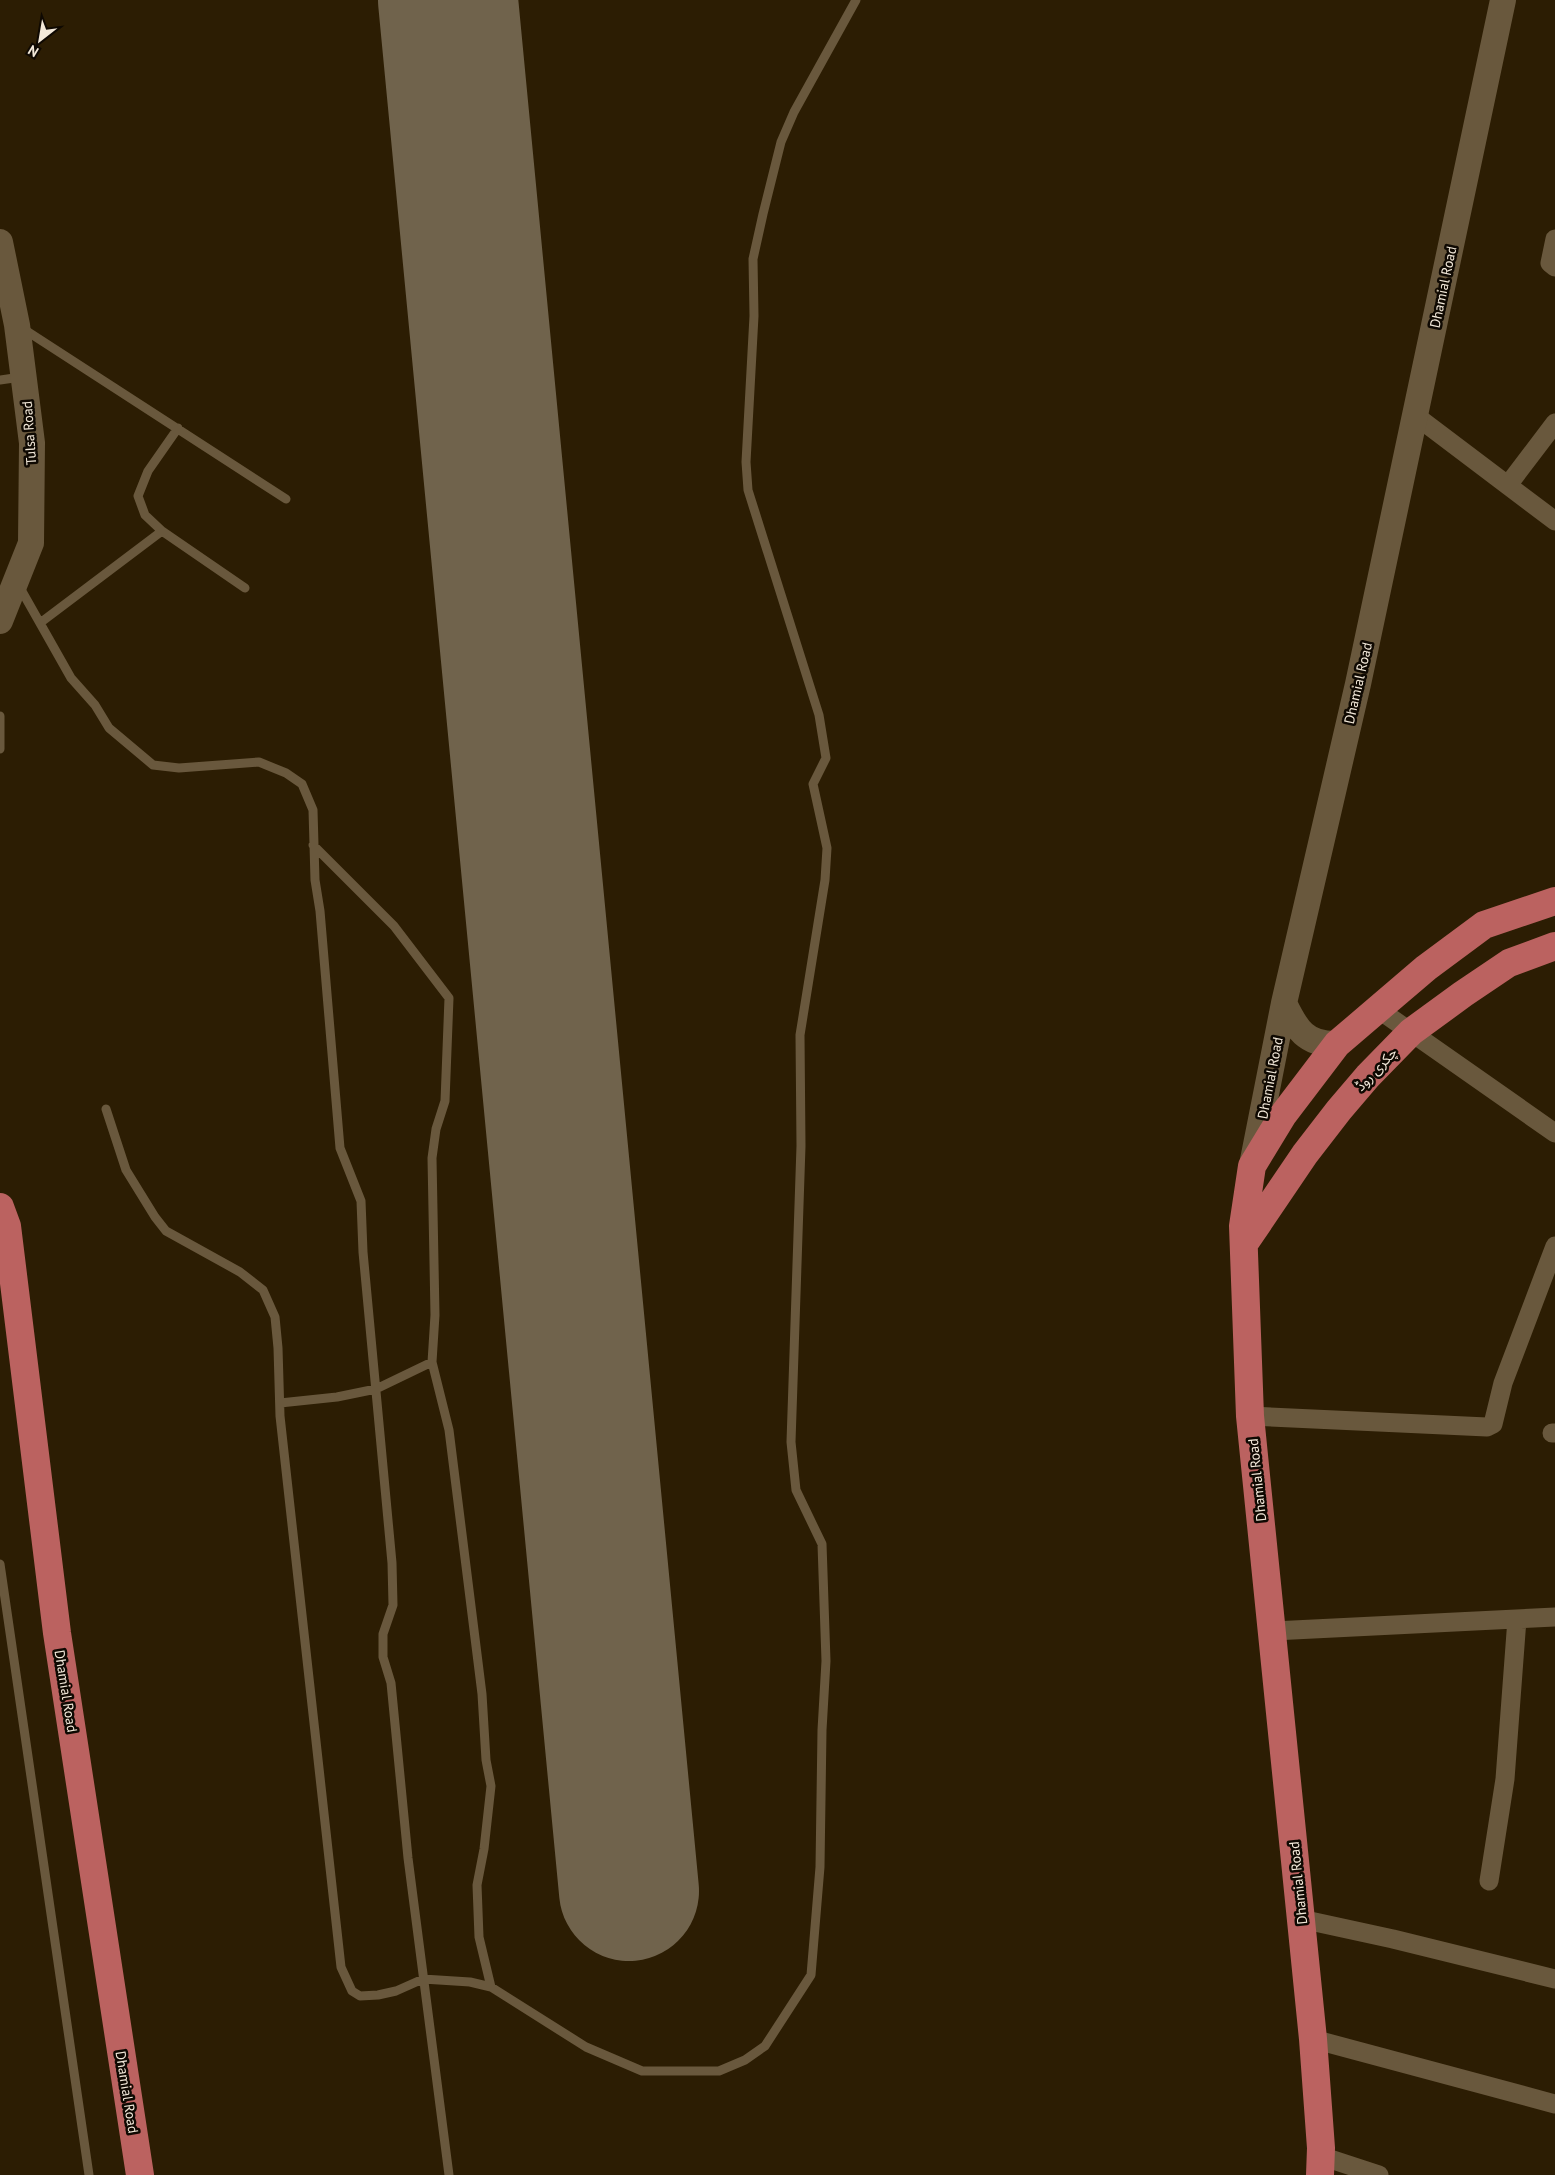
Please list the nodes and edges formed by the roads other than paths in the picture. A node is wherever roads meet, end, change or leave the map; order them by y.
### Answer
1 (856, 0) edge
2 (1503, 0) edge
3 (1555, 239) edge
4 (0, 242) edge
5 (1555, 267) edge
6 (17, 325) junction
7 (12, 378) edge
8 (1416, 416) junction
9 (1555, 422) edge
10 (178, 428) junction
11 (1508, 485) junction
12 (286, 499) dead end
13 (1555, 520) edge
14 (162, 531) junction
15 (16, 581) junction
16 (245, 588) dead end
17 (0, 621) edge
18 (40, 623) junction
19 (0, 716) edge
20 (0, 748) edge
21 (313, 845) junction
22 (1555, 901) edge
23 (1555, 946) edge
24 (1284, 1004) junction
25 (1378, 1010) junction
26 (1411, 1032) junction
27 (1337, 1044) junction
28 (106, 1109) dead end
29 (1555, 1133) edge
30 (1252, 1166) junction
31 (0, 1207) edge
32 (1244, 1244) junction
33 (1555, 1246) edge
34 (432, 1362) junction
35 (376, 1389) junction
36 (280, 1403) junction
37 (1250, 1416) junction
38 (0, 1564) edge
39 (1555, 1617) edge
40 (1517, 1619) junction
41 (1273, 1631) junction
42 (1489, 1881) dead end
43 (1301, 1919) junction
44 (1555, 1978) edge
45 (423, 1979) junction
46 (491, 1987) junction
47 (1313, 2039) junction
48 (1555, 2104) edge
49 (1321, 2165) edge
50 (89, 2175) edge
51 (140, 2175) edge
52 (449, 2175) edge
53 (1379, 2175) edge

1 - 46 lane
2 - 8 main road, Dhamial Road
3 - 5 street
4 - 6 main road, Tulsa Road
6 - 7 main road, Tulsa Road
6 - 10 lane
7 - 15 main road, Tulsa Road
8 - 11 street
8 - 24 main road, Dhamial Road
9 - 11 street
10 - 12 lane
10 - 14 lane
11 - 13 street
14 - 16 lane
14 - 18 lane
15 - 17 main road, Tulsa Road
15 - 18 lane
18 - 21 lane
19 - 20 lane
21 - 34 lane
21 - 35 lane
22 - 25 main road
23 - 26 main road, چکری روڈ
24 - 27 main road
24 - 30 main road, Dhamial Road
25 - 26 street
25 - 27 main road
26 - 29 street
26 - 32 main road, چکری روڈ
27 - 30 main road
28 - 36 lane
30 - 32 main road, Dhamial Road
31 - 51 main road, Dhamial Road
32 - 37 main road, Dhamial Road
33 - 37 street
34 - 35 lane
34 - 46 lane
35 - 36 lane
35 - 45 lane
36 - 45 lane
37 - 41 main road, Dhamial Road
38 - 50 lane
39 - 40 street
40 - 41 street
40 - 42 street
41 - 43 main road, Dhamial Road
43 - 44 street
43 - 47 main road, Dhamial Road
45 - 46 lane
45 - 52 lane
47 - 48 street
47 - 49 main road, Dhamial Road
49 - 53 street

